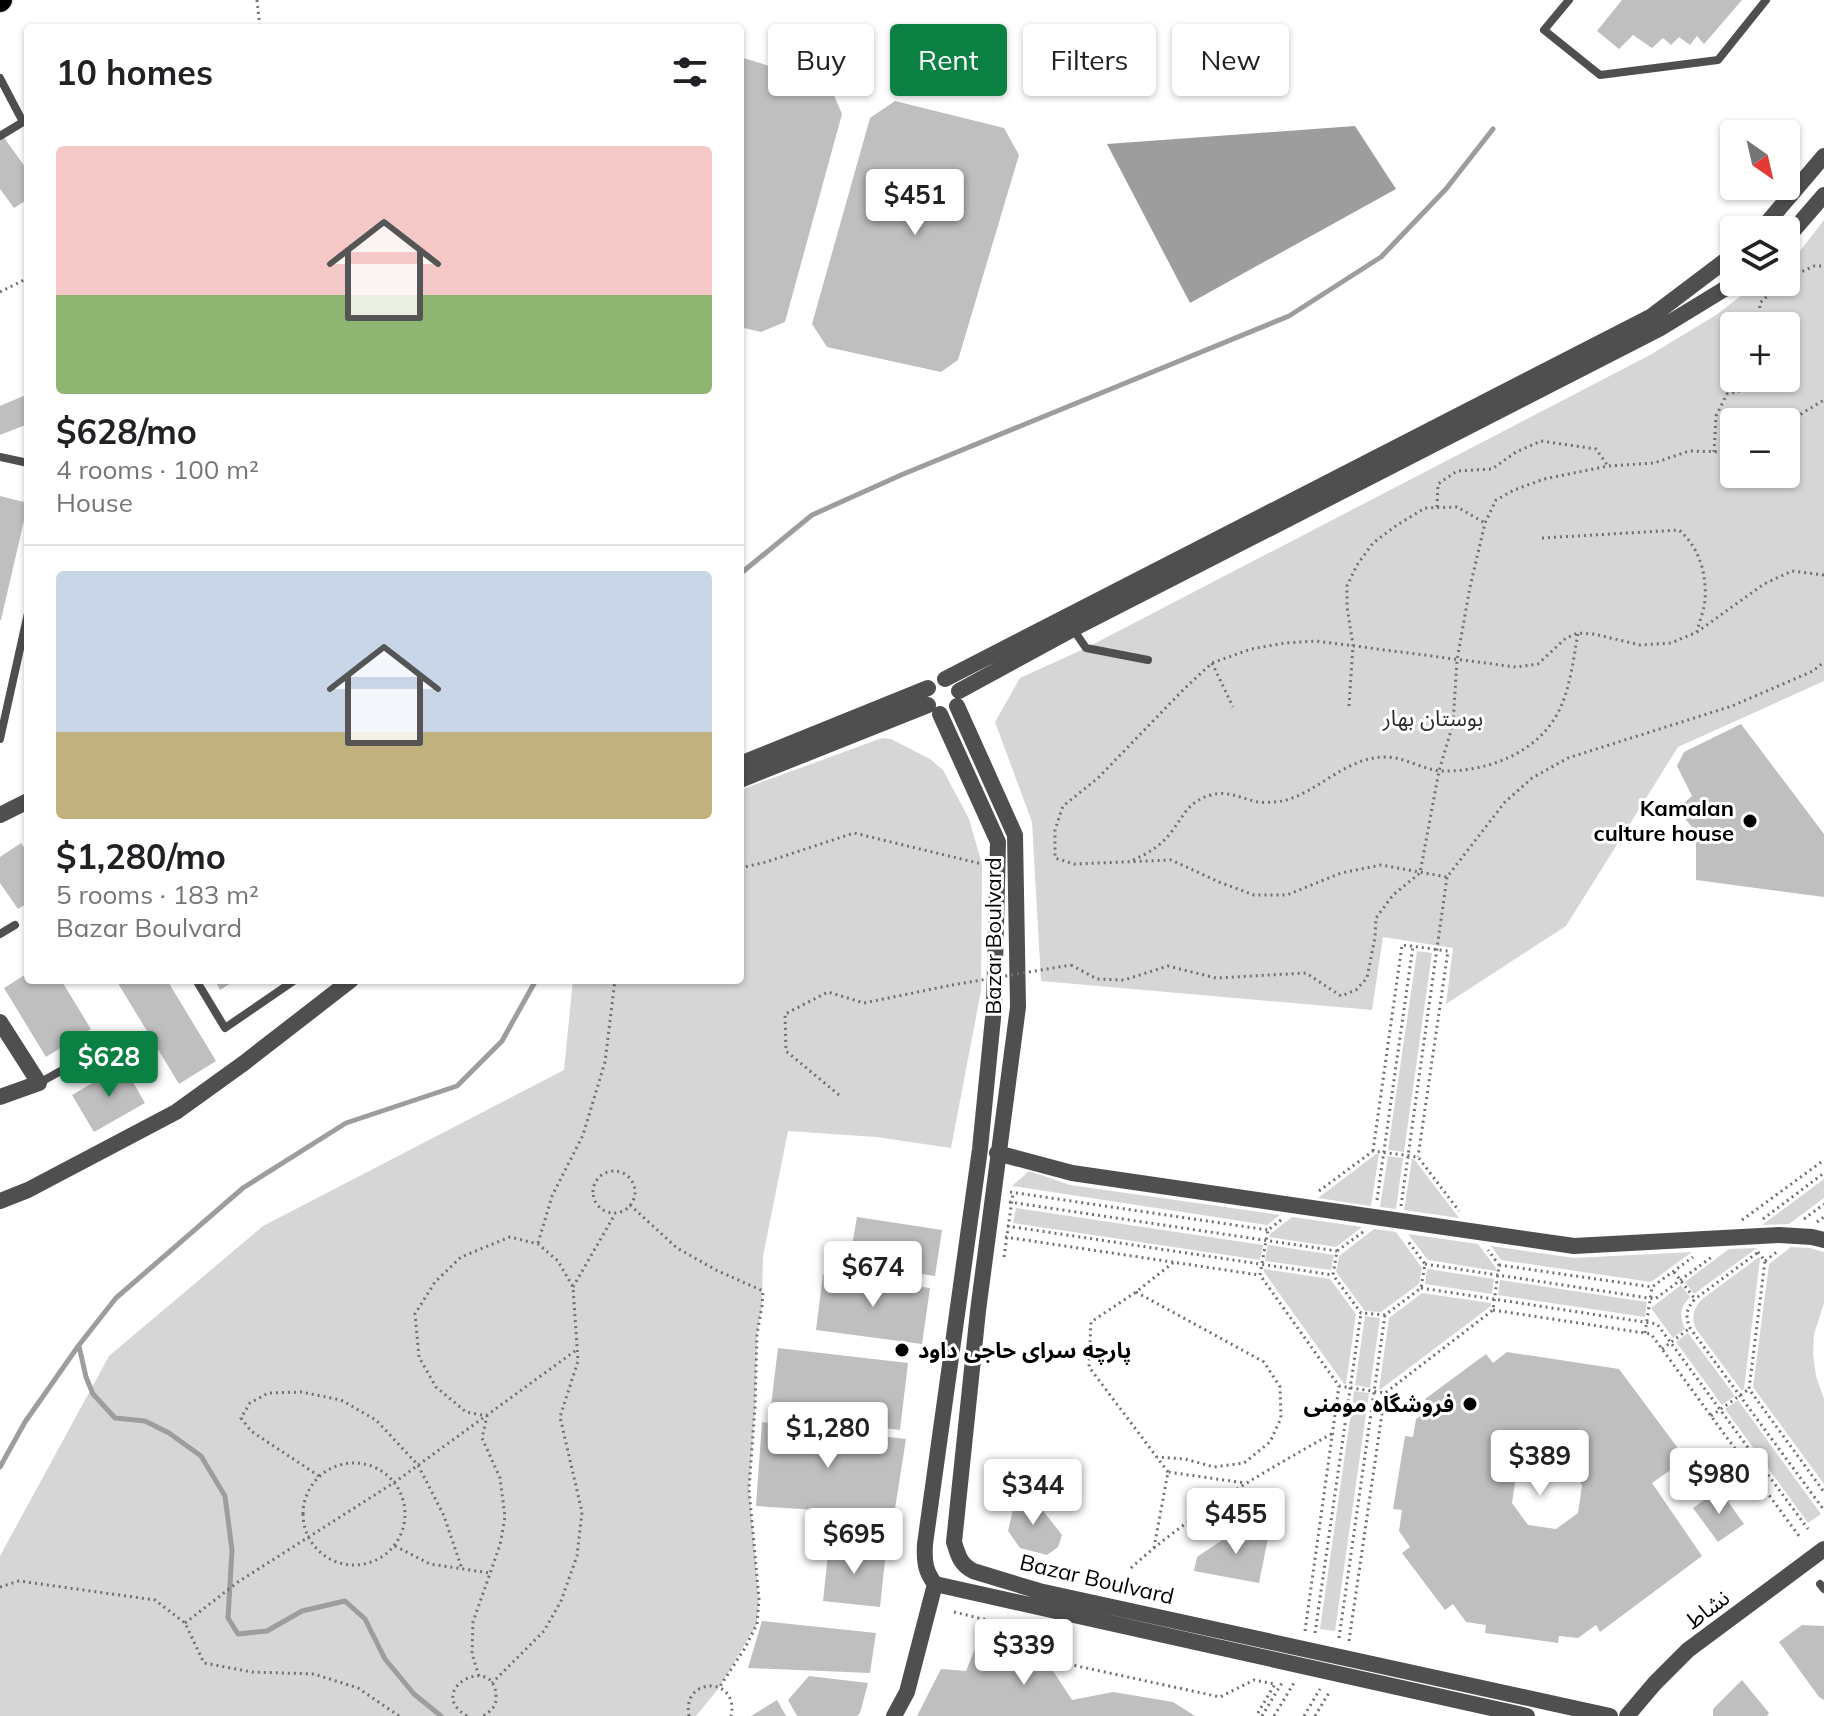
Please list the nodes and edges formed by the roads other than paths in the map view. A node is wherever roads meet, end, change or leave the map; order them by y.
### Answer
1 (1569, 0) edge
2 (1766, 0) edge
3 (0, 78) edge
4 (0, 136) edge
5 (1824, 156) edge
6 (1824, 195) edge
7 (1773, 216) edge
8 (1800, 223) edge
9 (1720, 265) edge
10 (1720, 292) edge
11 (0, 457) edge
12 (24, 462) edge
13 (1073, 629) junction
14 (24, 631) edge
15 (1148, 660) dead end
16 (945, 679) junction
17 (958, 698) junction
18 (932, 702) junction
19 (0, 739) edge
20 (744, 763) edge
21 (744, 778) edge
22 (24, 803) edge
23 (0, 815) edge
24 (15, 925) dead end
25 (0, 934) edge
26 (198, 984) edge
27 (289, 984) edge
28 (346, 984) edge
29 (0, 1022) edge
30 (102, 1048) dead end
31 (39, 1083) junction
32 (0, 1097) edge
33 (997, 1153) junction
34 (0, 1201) edge
35 (1824, 1240) edge
36 (1824, 1549) edge
37 (935, 1584) junction
38 (894, 1716) edge
39 (1527, 1716) edge
40 (1610, 1716) edge
41 (1627, 1716) edge

1 - 2 lane
3 - 4 lane
5 - 7 street
6 - 8 street
9 - 16 street
10 - 13 street
11 - 12 lane
13 - 15 lane
13 - 17 street
14 - 19 lane
16 - 17 street
16 - 18 street
17 - 18 street
17 - 33 street, Bazar Boulvard
18 - 20 street
18 - 21 street
18 - 37 street
22 - 23 street
24 - 25 lane
26 - 27 lane
28 - 34 street
29 - 31 street
30 - 31 lane
31 - 32 street
33 - 35 street
33 - 40 street, Bazar Boulvard
36 - 41 street, نشاط
37 - 38 street
37 - 39 street, Bazar Boulvard

